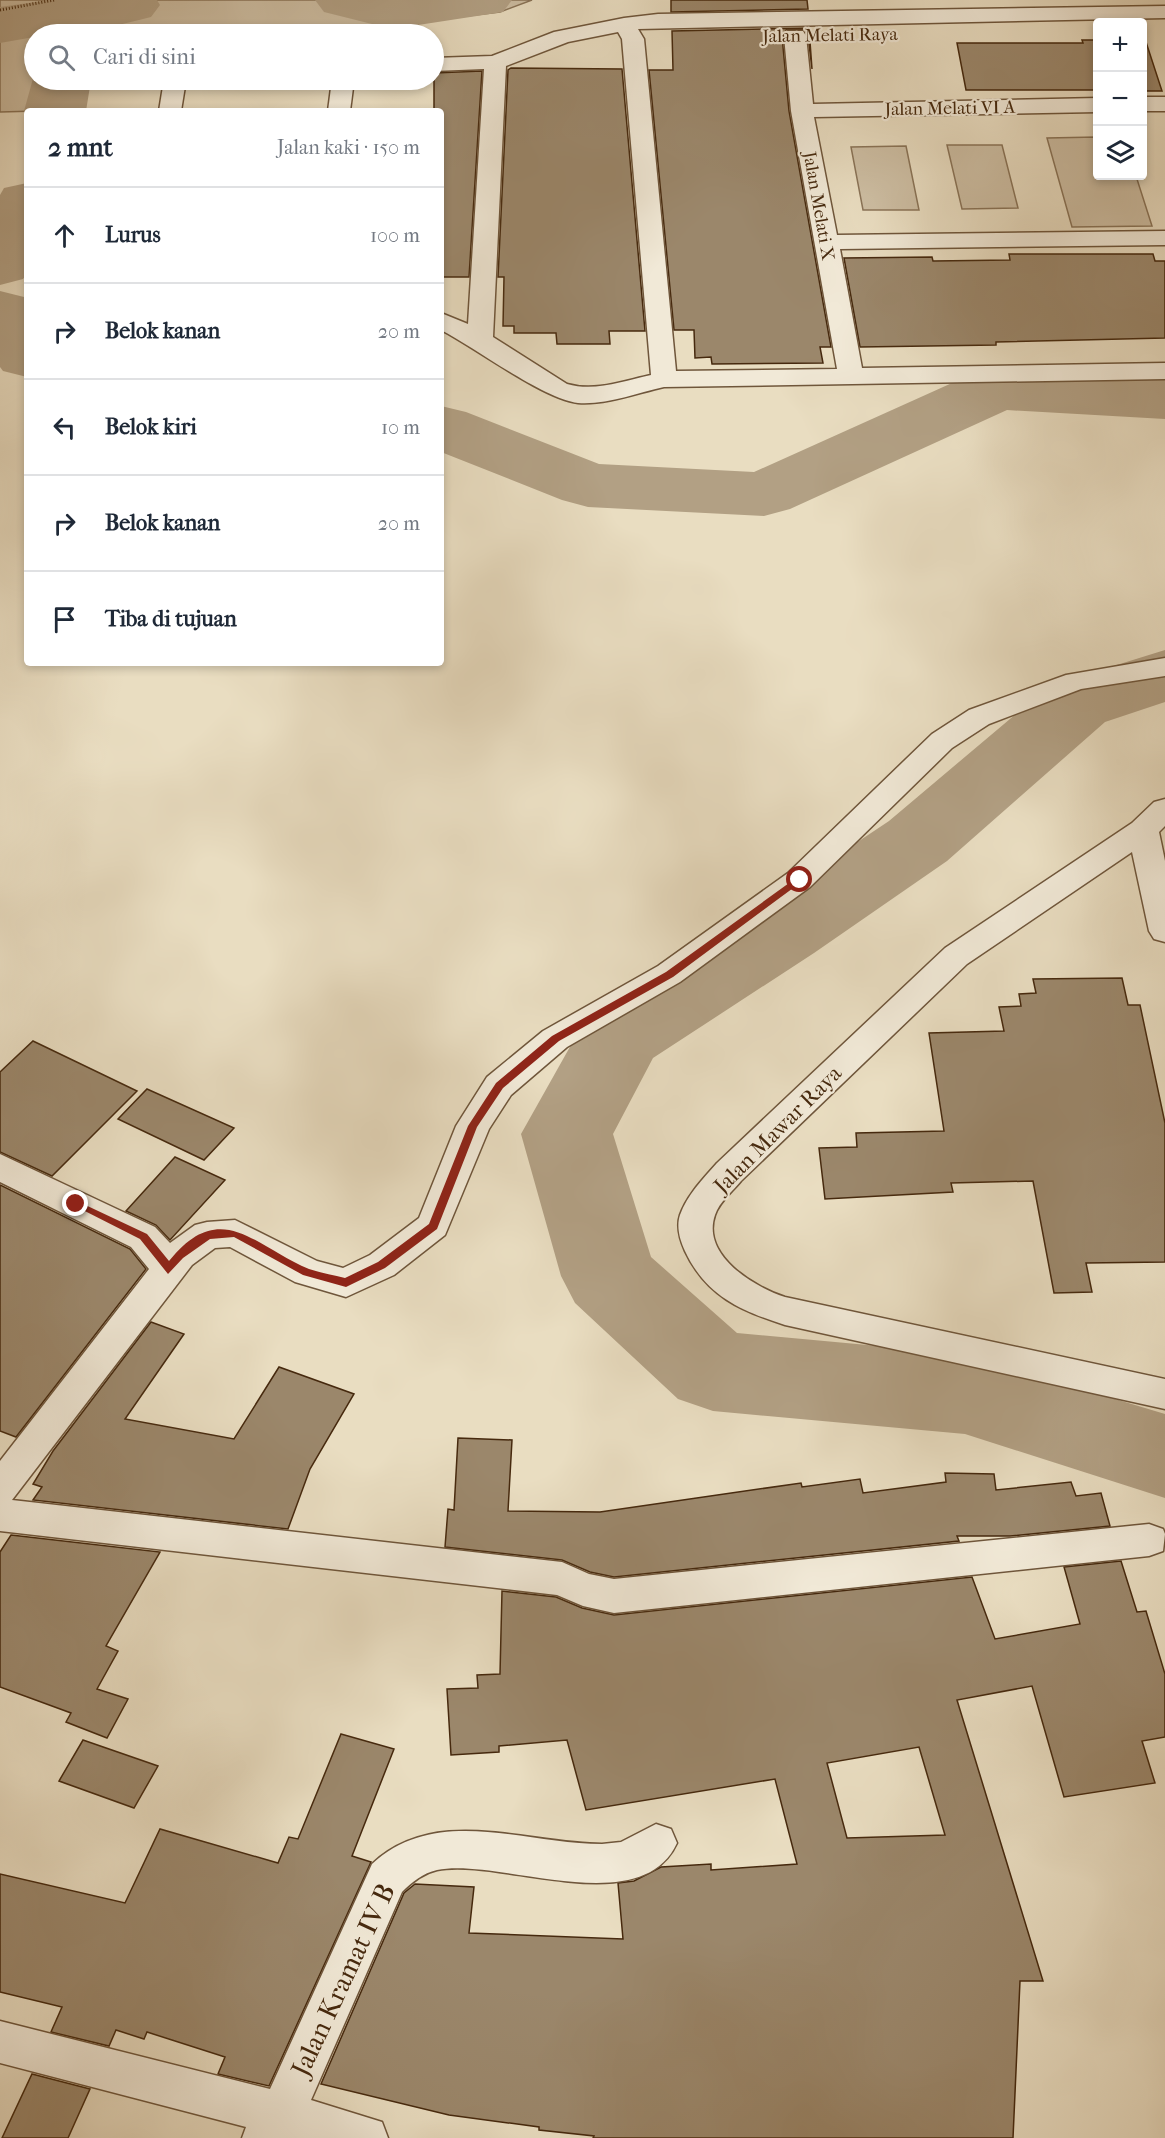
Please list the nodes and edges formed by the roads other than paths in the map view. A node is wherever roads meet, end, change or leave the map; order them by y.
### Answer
1 (1016, 7) edge
2 (865, 8) edge
3 (1163, 20) edge
4 (1147, 29) edge
5 (628, 31) junction
6 (1093, 32) edge
7 (795, 36) junction
8 (495, 62) junction
9 (444, 64) edge
10 (173, 90) edge
11 (342, 90) edge
12 (1147, 104) edge
13 (1165, 104) edge
14 (1093, 105) edge
15 (170, 108) edge
16 (339, 108) edge
17 (802, 111) junction
18 (1165, 238) edge
19 (825, 242) junction
20 (444, 322) edge
21 (480, 340) junction
22 (1165, 371) edge
23 (851, 375) junction
24 (664, 379) junction
25 (1165, 667) edge
26 (1154, 819) edge
27 (1165, 931) edge
28 (0, 1167) edge
29 (168, 1269) junction
30 (1165, 1394) edge
31 (2, 1482) edge
32 (0, 1515) edge
33 (1149, 1540) dead end
34 (656, 1843) dead end
35 (0, 2042) edge
36 (273, 2126) edge
37 (366, 2138) edge

1 - 2 street, Jalan Melati Raya
1 - 3 street, Jalan Melati Raya
2 - 5 street, Jalan Melati Raya
3 - 4 street, Jalan Melati Raya
5 - 7 street, Jalan Melati Raya
5 - 8 street, Jalan Melati Raya
5 - 24 street
6 - 7 street, Jalan Melati Raya
7 - 17 street, Jalan Melati X
8 - 9 street, Jalan Melati Raya
8 - 21 street
10 - 15 street
11 - 16 street
12 - 13 street
14 - 17 street, Jalan Melati VI A
17 - 19 street, Jalan Melati X
18 - 19 street
19 - 23 street, Jalan Melati X
20 - 21 street
21 - 24 street
22 - 23 street
23 - 24 street
25 - 29 street
26 - 27 street
26 - 30 street, Jalan Mawar Raya
28 - 29 street
29 - 31 street
32 - 33 street
34 - 36 street, Jalan Kramat IV B
35 - 36 street
36 - 37 street

